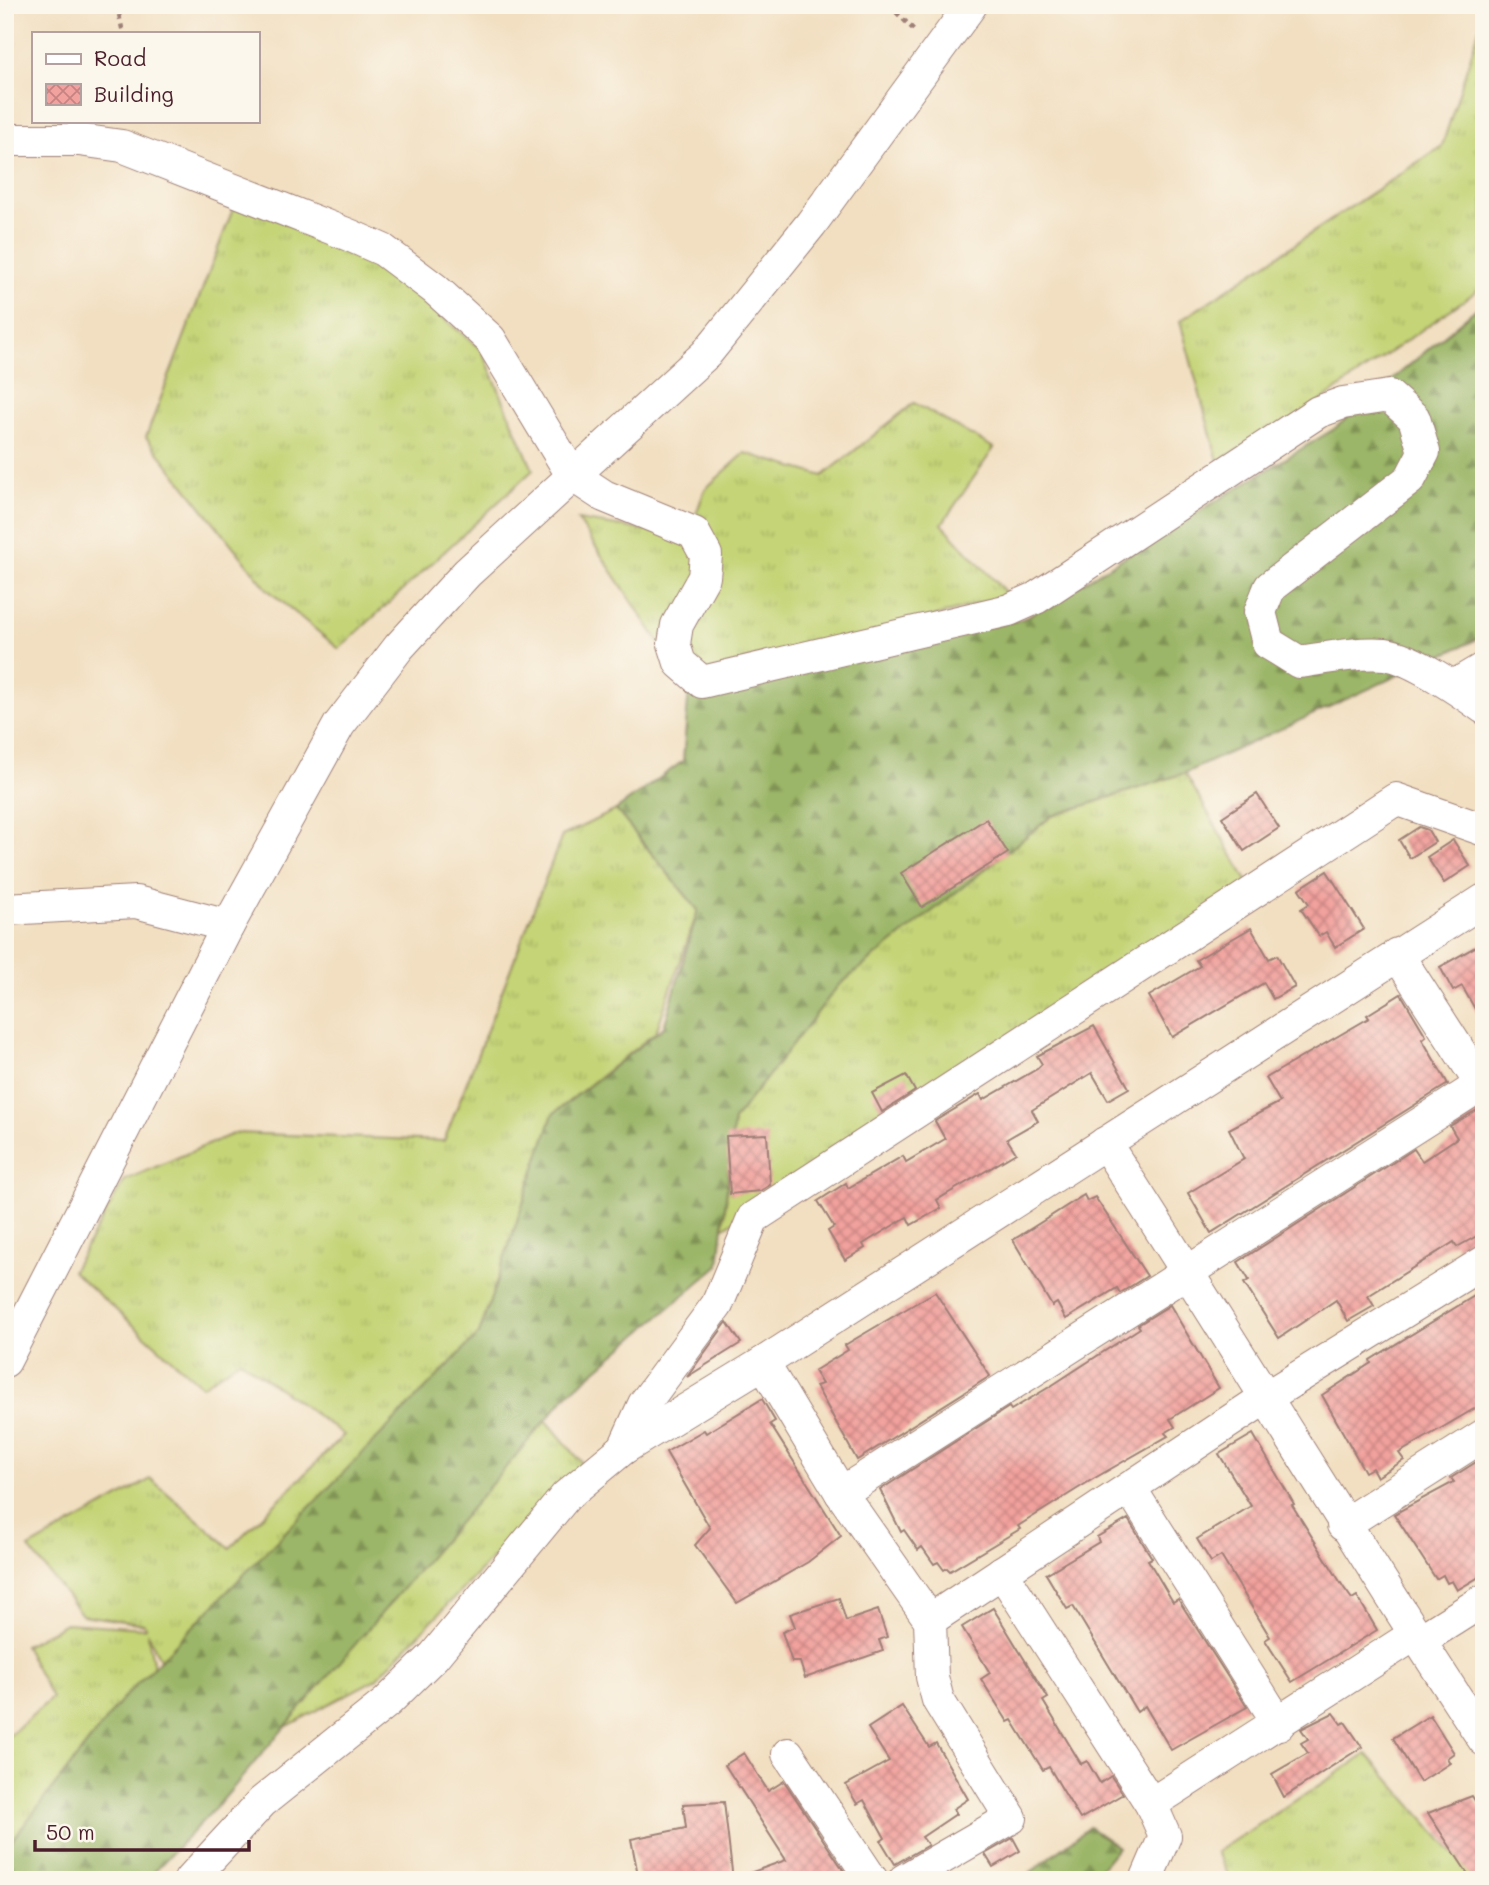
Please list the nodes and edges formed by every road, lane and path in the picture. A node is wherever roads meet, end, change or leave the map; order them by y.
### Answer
1 (117, 5) edge
2 (889, 5) edge
3 (971, 5) edge
4 (122, 32) edge
5 (935, 51) junction
6 (5, 140) edge
7 (572, 475) junction
8 (1484, 668) edge
9 (1454, 686) junction
10 (1484, 708) edge
11 (1484, 830) edge
12 (1484, 900) edge
13 (5, 909) edge
14 (228, 926) junction
15 (1397, 954) junction
16 (1483, 1086) edge
17 (1105, 1143) junction
18 (1484, 1262) edge
19 (1189, 1272) junction
20 (5, 1361) edge
21 (763, 1363) junction
22 (1265, 1398) junction
23 (1484, 1435) edge
24 (624, 1448) junction
25 (1130, 1488) junction
26 (841, 1493) junction
27 (1343, 1525) junction
28 (1002, 1572) junction
29 (1484, 1600) edge
30 (930, 1620) junction
31 (1416, 1638) junction
32 (1279, 1724) junction
33 (1484, 1740) edge
34 (788, 1754) dead end
35 (1151, 1804) junction
36 (190, 1880) edge
37 (872, 1880) edge
38 (904, 1880) edge
39 (1146, 1880) edge

1 - 4 path
2 - 5 path
3 - 5 street
5 - 7 street
6 - 7 street
7 - 9 street
7 - 14 street
8 - 9 street
9 - 10 street
11 - 24 street
12 - 15 street
13 - 14 street
14 - 20 street
15 - 16 street
15 - 17 street
16 - 19 street
17 - 19 street
17 - 21 street
18 - 22 street
19 - 22 street
19 - 26 street
21 - 24 street
21 - 26 street
22 - 25 street
22 - 27 street
23 - 27 street
24 - 36 street
25 - 28 street
25 - 32 street
26 - 30 street
27 - 31 street
28 - 30 street
28 - 35 street
29 - 31 street
30 - 38 street
31 - 32 street
31 - 33 street
32 - 35 street
34 - 37 street
35 - 39 street

